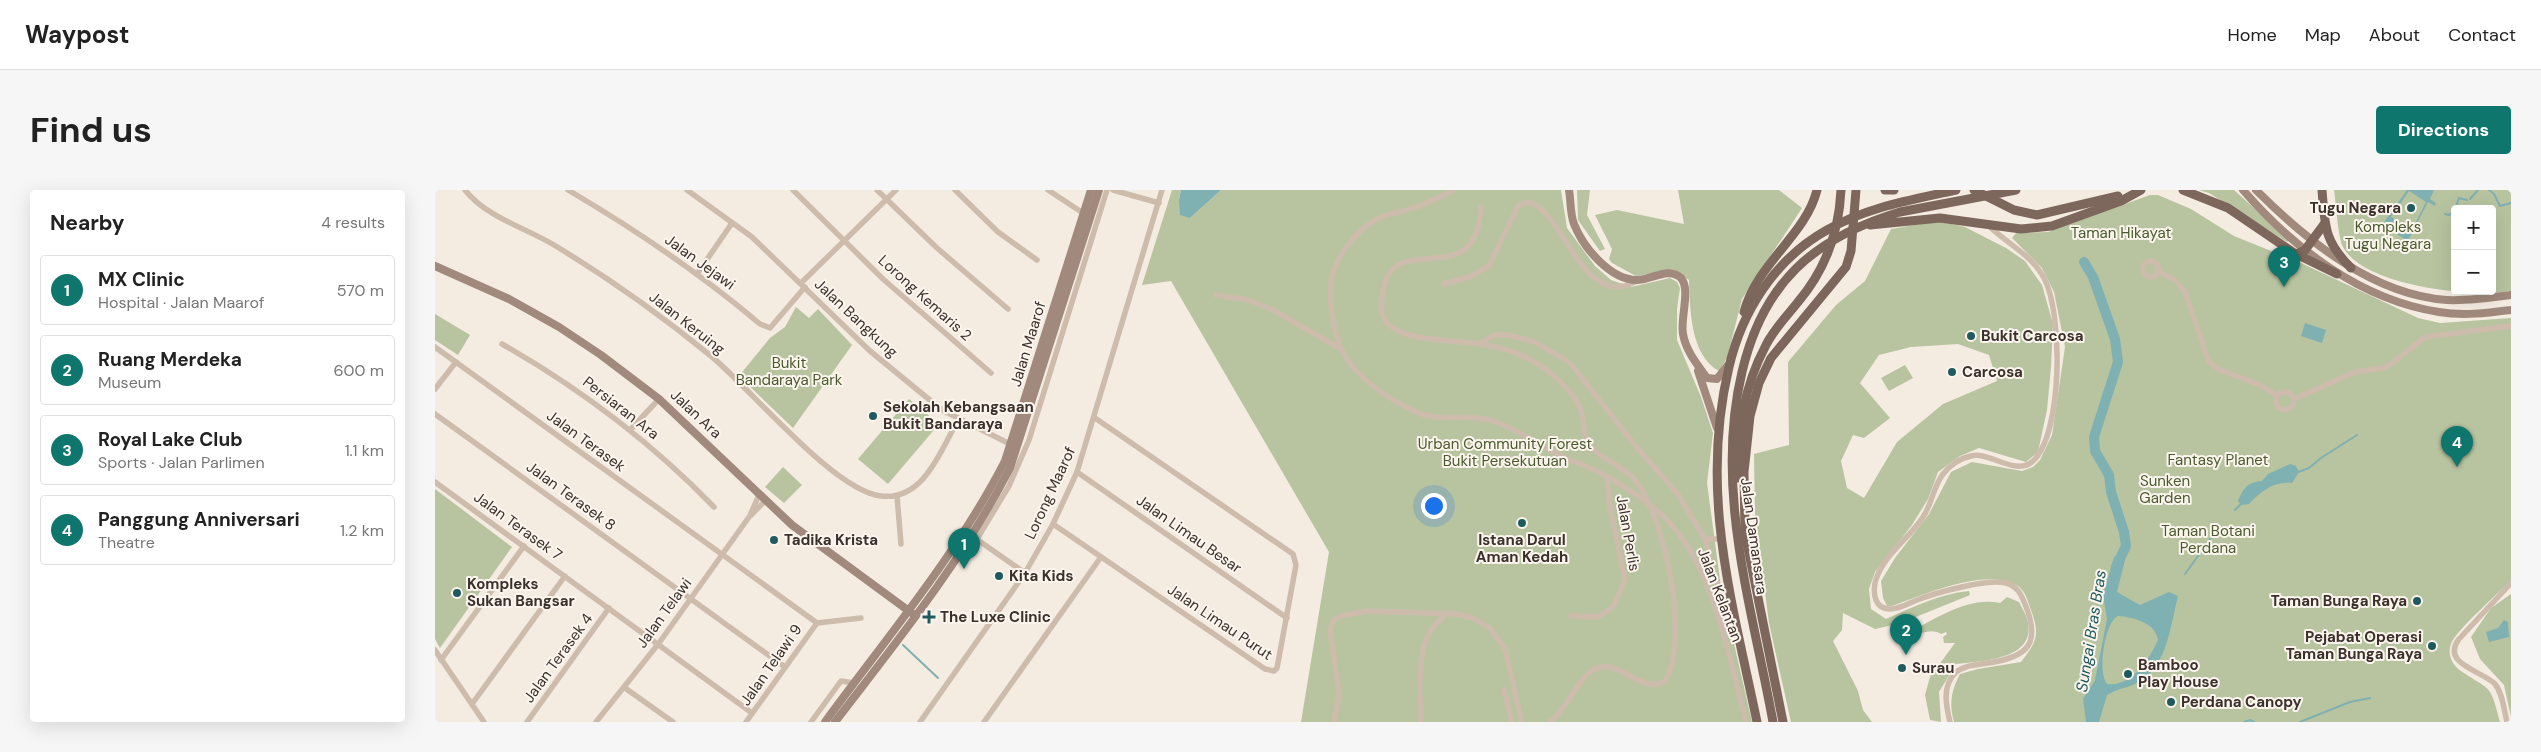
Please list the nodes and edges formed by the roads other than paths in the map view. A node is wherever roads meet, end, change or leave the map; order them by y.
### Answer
1 (465, 190) edge
2 (568, 190) edge
3 (687, 190) edge
4 (793, 190) edge
5 (877, 190) edge
6 (896, 190) edge
7 (955, 190) edge
8 (1048, 190) edge
9 (1091, 190) edge
10 (1099, 190) edge
11 (1107, 190) edge
12 (1113, 190) edge
13 (1162, 190) edge
14 (1454, 190) edge
15 (1569, 190) edge
16 (1817, 190) edge
17 (1841, 190) edge
18 (1856, 190) edge
19 (1885, 190) edge
20 (1894, 190) edge
21 (1956, 190) edge
22 (1974, 190) edge
23 (1978, 190) edge
24 (2016, 190) edge
25 (2123, 190) edge
26 (2143, 190) edge
27 (2183, 190) edge
28 (2243, 190) edge
29 (2256, 190) edge
30 (2322, 190) edge
31 (886, 199) junction
32 (2266, 200) junction
33 (1998, 202) junction
34 (1159, 203) junction
35 (1481, 208) dead end
36 (2073, 208) junction
37 (2258, 208) junction
38 (1086, 215) junction
39 (732, 223) junction
40 (2325, 223) junction
41 (1988, 225) junction
42 (1864, 226) junction
43 (2000, 227) junction
44 (2001, 238) junction
45 (2313, 239) junction
46 (844, 240) junction
47 (2305, 250) junction
48 (2296, 254) junction
49 (1037, 260) dead end
50 (435, 266) edge
51 (2351, 268) junction
52 (2158, 271) dead end
53 (697, 274) junction
54 (2337, 274) junction
55 (1639, 280) junction
56 (1444, 284) dead end
57 (803, 285) junction
58 (1216, 295) dead end
59 (2511, 295) edge
60 (1008, 308) dead end
61 (2511, 310) edge
62 (2511, 326) edge
63 (1738, 334) junction
64 (1481, 343) junction
65 (502, 344) dead end
66 (435, 347) edge
67 (1341, 349) junction
68 (1731, 358) junction
69 (1693, 359) junction
70 (456, 362) junction
71 (991, 373) dead end
72 (435, 389) edge
73 (2278, 396) junction
74 (659, 398) junction
75 (2294, 399) junction
76 (435, 414) edge
77 (1095, 418) junction
78 (958, 420) junction
79 (1717, 428) junction
80 (631, 429) junction
81 (1015, 447) junction
82 (1077, 472) junction
83 (1607, 476) junction
84 (435, 482) edge
85 (759, 495) junction
86 (897, 496) junction
87 (765, 501) junction
88 (714, 507) dead end
89 (1651, 508) junction
90 (749, 517) junction
91 (1053, 524) junction
92 (972, 535) junction
93 (1705, 539) junction
94 (1720, 539) junction
95 (901, 544) dead end
96 (524, 546) junction
97 (722, 555) junction
98 (1101, 557) junction
99 (1025, 572) junction
100 (565, 576) junction
101 (2511, 583) edge
102 (1749, 597) junction
103 (691, 598) junction
104 (609, 608) junction
105 (913, 614) junction
106 (1447, 614) junction
107 (1571, 616) dead end
108 (861, 618) dead end
109 (1287, 618) junction
110 (817, 623) junction
111 (1722, 628) junction
112 (659, 644) junction
113 (435, 650) edge
114 (441, 660) junction
115 (785, 667) junction
116 (854, 682) junction
117 (625, 688) junction
118 (1504, 690) dead end
119 (473, 704) junction
120 (822, 706) junction
121 (752, 714) junction
122 (829, 721) edge
123 (484, 722) edge
124 (527, 722) edge
125 (597, 722) edge
126 (673, 722) edge
127 (746, 722) edge
128 (811, 722) edge
129 (920, 722) edge
130 (984, 722) edge
131 (1334, 722) edge
132 (1421, 722) edge
133 (1512, 722) edge
134 (1522, 722) edge
135 (1549, 722) edge
136 (1746, 722) edge
137 (1757, 722) edge
138 (1774, 722) edge
139 (1783, 722) edge
140 (1950, 722) edge
141 (2507, 722) edge

1 - 86 street, Jalan Keruing
2 - 53 street, Jalan Jejawi
3 - 39 street, Jalan Bangkung
4 - 46 street, Lorong Kemaris 2
5 - 31 street
6 - 31 street
7 - 49 street
8 - 38 street
9 - 38 street, Jalan Maarof
10 - 38 street, Jalan Maarof
11 - 92 street, Jalan Maarof
12 - 34 street
13 - 34 street, Lorong Maarof
14 - 67 street
15 - 55 street, Jalan Damansara
16 - 63 main road
17 - 102 main road
18 - 139 main road
19 - 20 main road
21 - 63 main road, Jalan Damansara
22 - 33 main road
23 - 33 main road
24 - 42 main road
25 - 36 main road
26 - 36 main road
26 - 43 main road
27 - 48 main road
28 - 37 street
29 - 32 street
30 - 40 main road
31 - 46 street
31 - 60 street
32 - 37 street
32 - 45 street
33 - 36 main road
34 - 77 street, Lorong Maarof
35 - 64 street
37 - 47 street
38 - 81 street, Jalan Maarof
39 - 53 street
39 - 57 street, Jalan Bangkung
40 - 45 main road
40 - 51 main road
41 - 42 main road
41 - 43 main road
41 - 44 street
42 - 102 main road, Jalan Damansara
43 - 44 street
44 - 140 street
45 - 47 main road
45 - 51 street
46 - 57 street
46 - 71 street, Lorong Kemaris 2
47 - 48 main road
47 - 54 street
48 - 54 main road
50 - 74 street, Jalan Ara
51 - 59 street
52 - 73 street
53 - 57 street, Jalan Jejawi
54 - 61 street
55 - 56 street
55 - 69 street, Jalan Damansara
57 - 78 street, Jalan Bangkung
58 - 67 street, Jalan Kelantan
62 - 75 street
63 - 68 main road, Jalan Damansara
64 - 89 street
64 - 93 street
65 - 80 street, Persiaran Ara
66 - 70 street, Jalan Terasek
67 - 83 street, Jalan Kelantan
68 - 69 street, Jalan Damansara
68 - 79 main road, Jalan Damansara
69 - 79 street, Jalan Damansara
70 - 72 street
70 - 97 street, Jalan Terasek
73 - 75 street
73 - 75 street
74 - 80 street, Persiaran Ara
74 - 85 street, Jalan Ara
76 - 103 street, Jalan Terasek 8
77 - 82 street, Lorong Maarof
77 - 109 street, Jalan Limau Purut
78 - 81 street, Jalan Bangkung
78 - 86 street
79 - 94 main road, Jalan Damansara
80 - 88 street, Persiaran Ara
81 - 92 street, Jalan Maarof
82 - 91 street, Lorong Maarof
82 - 109 street, Jalan Limau Besar
83 - 89 street, Jalan Kelantan
83 - 107 street, Jalan Perlis
84 - 96 street, Jalan Terasek 7
85 - 87 street, Jalan Ara
85 - 90 street, Jalan Telawi
86 - 95 street
87 - 90 street, Jalan Telawi
87 - 105 street, Jalan Ara
89 - 111 street, Jalan Kelantan
89 - 135 street
90 - 97 street, Jalan Telawi
91 - 98 street, Jalan Limau Purut
91 - 99 street, Lorong Maarof
92 - 99 street
92 - 105 street, Jalan Maarof
93 - 94 street
93 - 111 street
94 - 137 main road, Jalan Damansara
96 - 100 street, Jalan Terasek 7
96 - 114 street
97 - 103 street, Jalan Telawi
97 - 110 street, Jalan Telawi 9
98 - 109 street, Jalan Limau Purut
98 - 130 street
99 - 129 street, Lorong Maarof
100 - 104 street, Jalan Terasek 7
100 - 119 street
101 - 141 street
102 - 138 main road, Jalan Damansara
103 - 112 street, Jalan Telawi
103 - 115 street, Jalan Terasek 8
104 - 112 street, Jalan Terasek 7
104 - 124 street, Jalan Terasek 4
105 - 116 street, Jalan Maarof
105 - 122 street, Jalan Maarof
106 - 131 street
106 - 132 street
106 - 134 street
108 - 110 street, Jalan Telawi 9
110 - 115 street, Jalan Telawi 9
111 - 136 street, Jalan Kelantan
112 - 117 street, Jalan Telawi
112 - 121 street, Jalan Terasek 7
113 - 114 street
114 - 119 street
115 - 121 street, Jalan Telawi 9
116 - 120 street
116 - 122 street, Jalan Maarof
117 - 125 street, Jalan Telawi
117 - 126 street
118 - 133 street
119 - 123 street
120 - 122 street
120 - 128 street
121 - 127 street, Jalan Telawi 9

